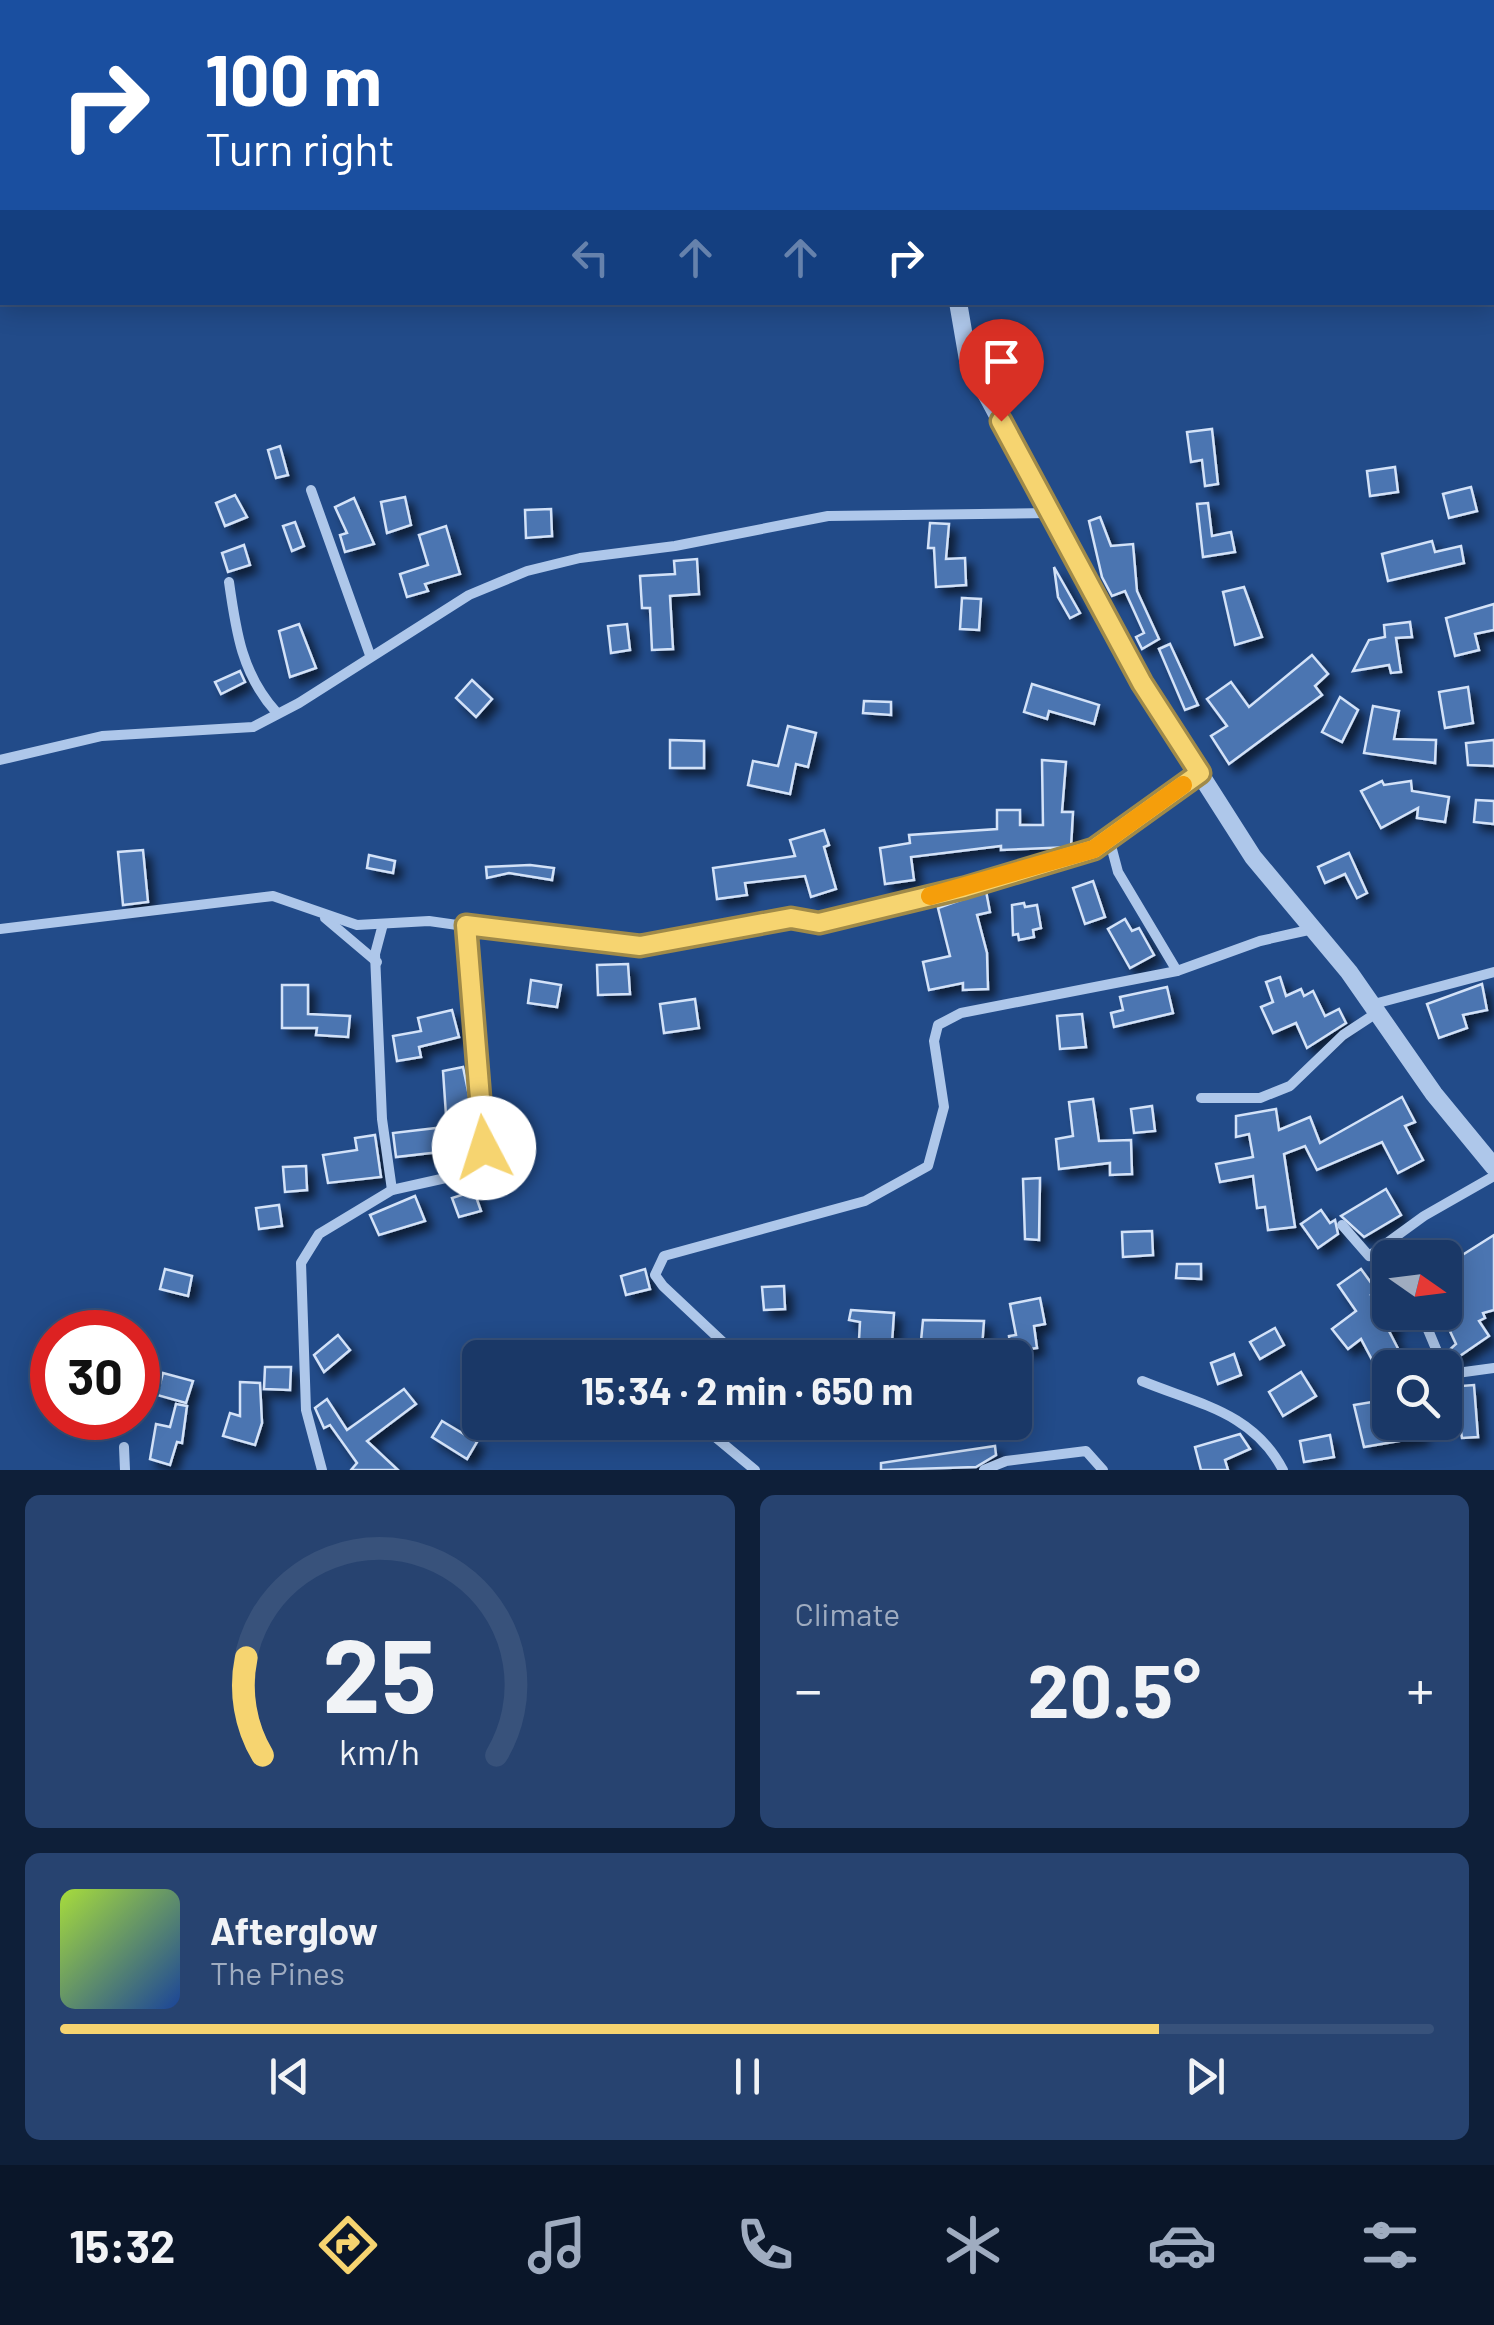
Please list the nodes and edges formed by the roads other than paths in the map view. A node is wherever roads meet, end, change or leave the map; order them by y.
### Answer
1 (959, 305) edge
2 (311, 490) dead end
3 (1050, 513) junction
4 (229, 582) dead end
5 (370, 655) junction
6 (277, 713) junction
7 (0, 760) edge
8 (1200, 773) junction
9 (1109, 838) junction
10 (318, 912) junction
11 (382, 924) junction
12 (466, 925) junction
13 (0, 929) edge
14 (1314, 929) junction
15 (378, 962) junction
16 (1177, 971) junction
17 (1494, 972) edge
18 (1376, 1008) junction
19 (1201, 1098) dead end
20 (1494, 1167) edge
21 (1494, 1176) edge
22 (392, 1190) junction
23 (1342, 1224) dead end
24 (721, 1340) edge
25 (1494, 1368) edge
26 (1462, 1373) edge
27 (1142, 1381) dead end
28 (719, 1440) edge
29 (124, 1447) dead end
30 (126, 1470) edge
31 (322, 1470) edge
32 (755, 1470) edge
33 (984, 1470) edge
34 (1103, 1470) edge
35 (1282, 1470) edge

1 - 3 street
2 - 5 street
3 - 5 street
3 - 8 street
4 - 6 street
5 - 6 street
6 - 7 street
8 - 9 street
8 - 14 street
9 - 12 street
9 - 16 street
10 - 11 street
10 - 13 street
10 - 15 street
11 - 12 street
11 - 15 street
12 - 22 street
14 - 16 street
14 - 18 street
15 - 22 street
16 - 24 street
17 - 18 street
18 - 19 street
18 - 20 street
21 - 23 street
22 - 31 street
25 - 26 street
27 - 35 street
28 - 32 street
29 - 30 street
33 - 34 street

